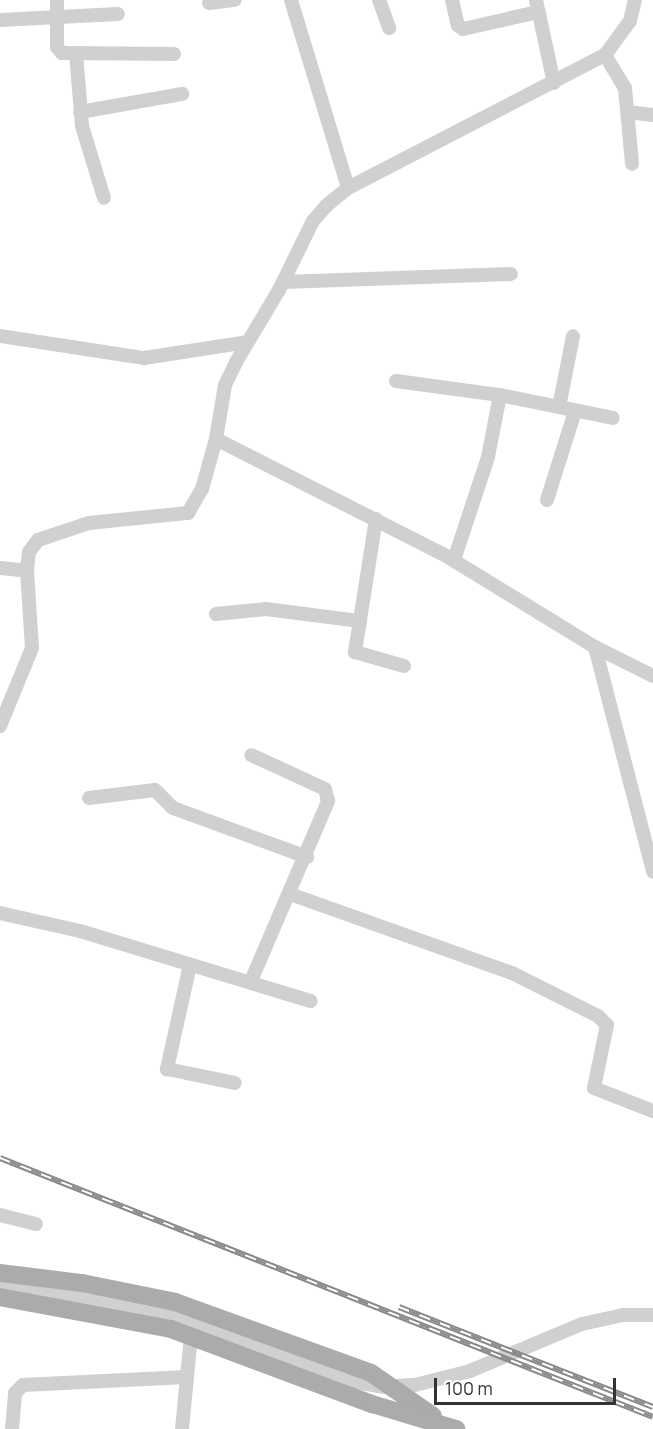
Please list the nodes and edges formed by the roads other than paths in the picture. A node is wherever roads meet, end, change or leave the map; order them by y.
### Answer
1 (57, 0) edge
2 (235, 0) edge
3 (291, 0) edge
4 (379, 0) edge
5 (452, 0) edge
6 (635, 0) edge
7 (209, 3) dead end
8 (537, 6) edge
9 (118, 14) dead end
10 (57, 18) junction
11 (0, 20) edge
12 (389, 28) dead end
13 (76, 53) junction
14 (174, 54) dead end
15 (605, 55) junction
16 (554, 83) junction
17 (182, 94) dead end
18 (80, 112) junction
19 (628, 112) junction
20 (653, 115) edge
21 (632, 164) dead end
22 (348, 188) junction
23 (104, 198) dead end
24 (511, 274) dead end
25 (283, 282) junction
26 (0, 336) edge
27 (573, 336) dead end
28 (247, 342) junction
29 (396, 381) dead end
30 (500, 395) junction
31 (559, 407) junction
32 (575, 411) junction
33 (613, 418) dead end
34 (216, 439) junction
35 (547, 500) dead end
36 (376, 519) junction
37 (454, 560) junction
38 (0, 568) edge
39 (27, 571) junction
40 (216, 614) dead end
41 (360, 621) junction
42 (595, 648) junction
43 (404, 666) dead end
44 (653, 676) edge
45 (0, 726) edge
46 (251, 754) dead end
47 (89, 798) dead end
48 (307, 857) junction
49 (653, 872) edge
50 (290, 894) junction
51 (0, 913) edge
52 (190, 965) junction
53 (251, 981) junction
54 (310, 1001) dead end
55 (235, 1083) dead end
56 (653, 1111) edge
57 (0, 1215) edge
58 (36, 1224) dead end
59 (0, 1285) edge
60 (653, 1315) edge
61 (191, 1336) junction
62 (186, 1377) junction
63 (451, 1426) edge
64 (12, 1429) edge
65 (182, 1429) edge

1 - 10 street
2 - 7 street
3 - 22 street
4 - 12 street
5 - 8 street
6 - 15 street
8 - 16 street
9 - 10 street
10 - 11 street
10 - 13 street
13 - 14 street
13 - 18 street
15 - 16 street
15 - 19 street
16 - 22 street
17 - 18 street
18 - 23 street
19 - 20 street
19 - 21 street
22 - 25 street
24 - 25 street
25 - 28 street
26 - 28 street
27 - 31 street
28 - 34 street
29 - 30 street
30 - 31 street
30 - 37 street
31 - 32 street
32 - 33 street
32 - 35 street
34 - 36 street
34 - 39 street
36 - 37 street
36 - 41 street
37 - 42 street
38 - 39 street
39 - 45 street
40 - 41 street
41 - 43 street
42 - 44 street
42 - 49 street
46 - 48 street
47 - 48 street
48 - 50 street
50 - 53 street
50 - 56 street
51 - 52 street
52 - 53 street
52 - 55 street
53 - 54 street
57 - 58 street
59 - 60 street
59 - 61 main road
59 - 63 main road
61 - 62 street
61 - 63 main road
62 - 64 street
62 - 65 street

